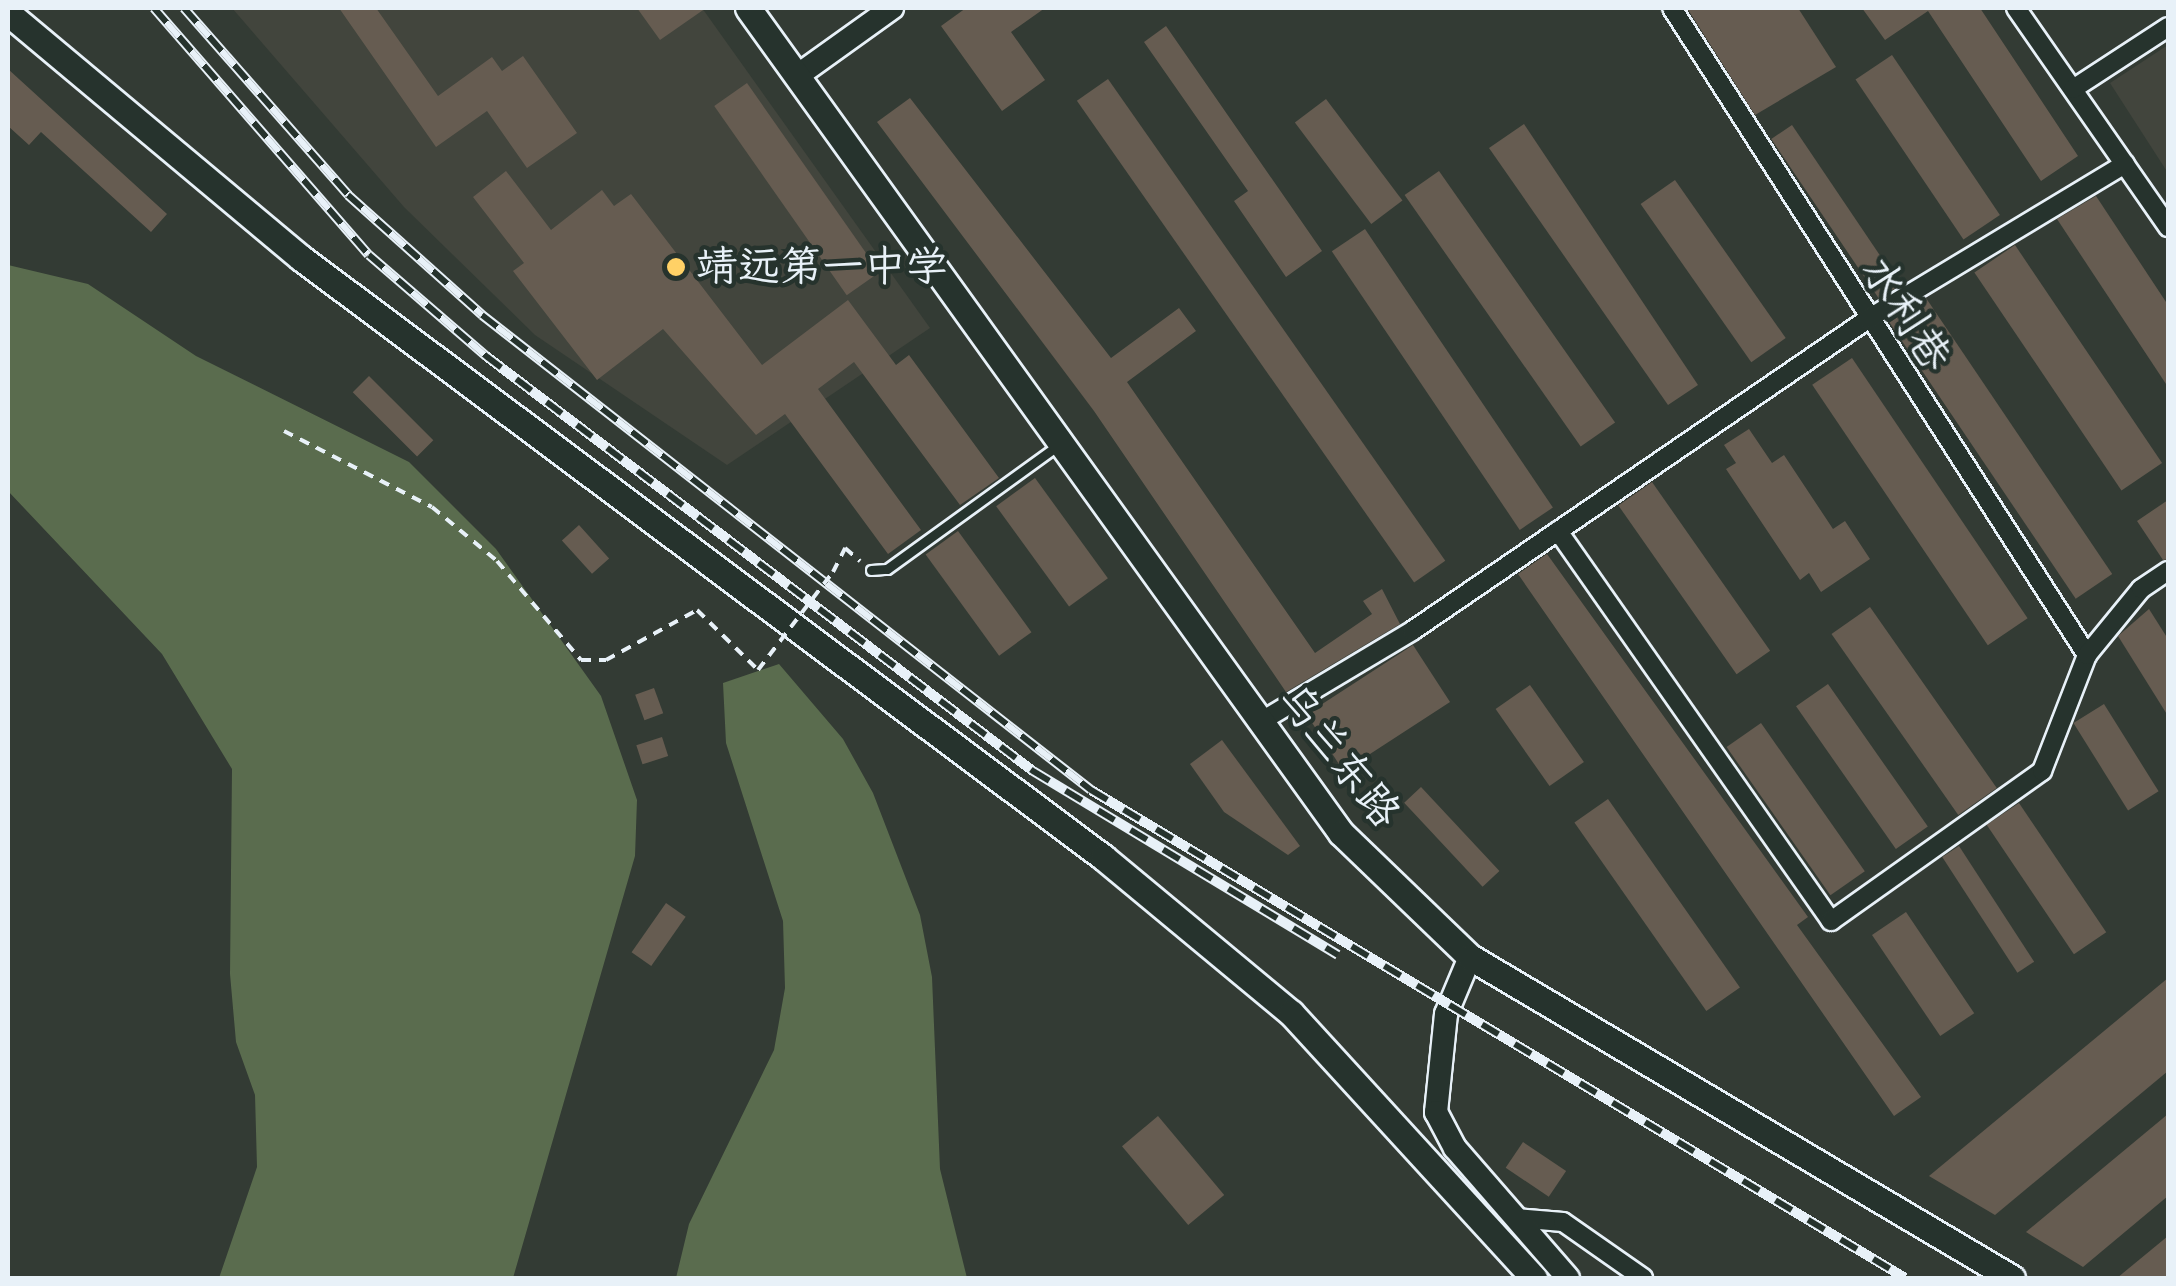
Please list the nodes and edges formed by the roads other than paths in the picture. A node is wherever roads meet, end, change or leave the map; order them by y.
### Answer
1 (748, 8) edge
2 (892, 8) edge
3 (1672, 8) edge
4 (2016, 8) edge
5 (8, 13) edge
6 (2168, 28) edge
7 (798, 76) junction
8 (2073, 89) junction
9 (2125, 164) junction
10 (2168, 227) edge
11 (1868, 319) junction
12 (1059, 444) junction
13 (1558, 531) junction
14 (871, 570) road end
15 (2168, 570) edge
16 (2087, 655) junction
17 (1260, 722) junction
18 (1470, 957) junction
19 (1516, 1218) junction
20 (1534, 1278) edge
21 (1568, 1278) edge
22 (1643, 1278) edge
23 (2012, 1278) edge

1 - 7 main road, 乌兰东路
2 - 7 street
3 - 11 street, 水利巷
4 - 8 street
5 - 20 main road
6 - 8 street
7 - 12 main road, 乌兰东路
8 - 9 street
9 - 10 street
9 - 11 street
11 - 13 street
11 - 16 street, 水利巷
12 - 14 lane
12 - 17 main road, 乌兰东路
13 - 16 street
13 - 17 street
15 - 16 street
17 - 18 main road, 乌兰东路
18 - 19 street
18 - 23 main road, 乌兰东路
19 - 21 street
19 - 22 street

